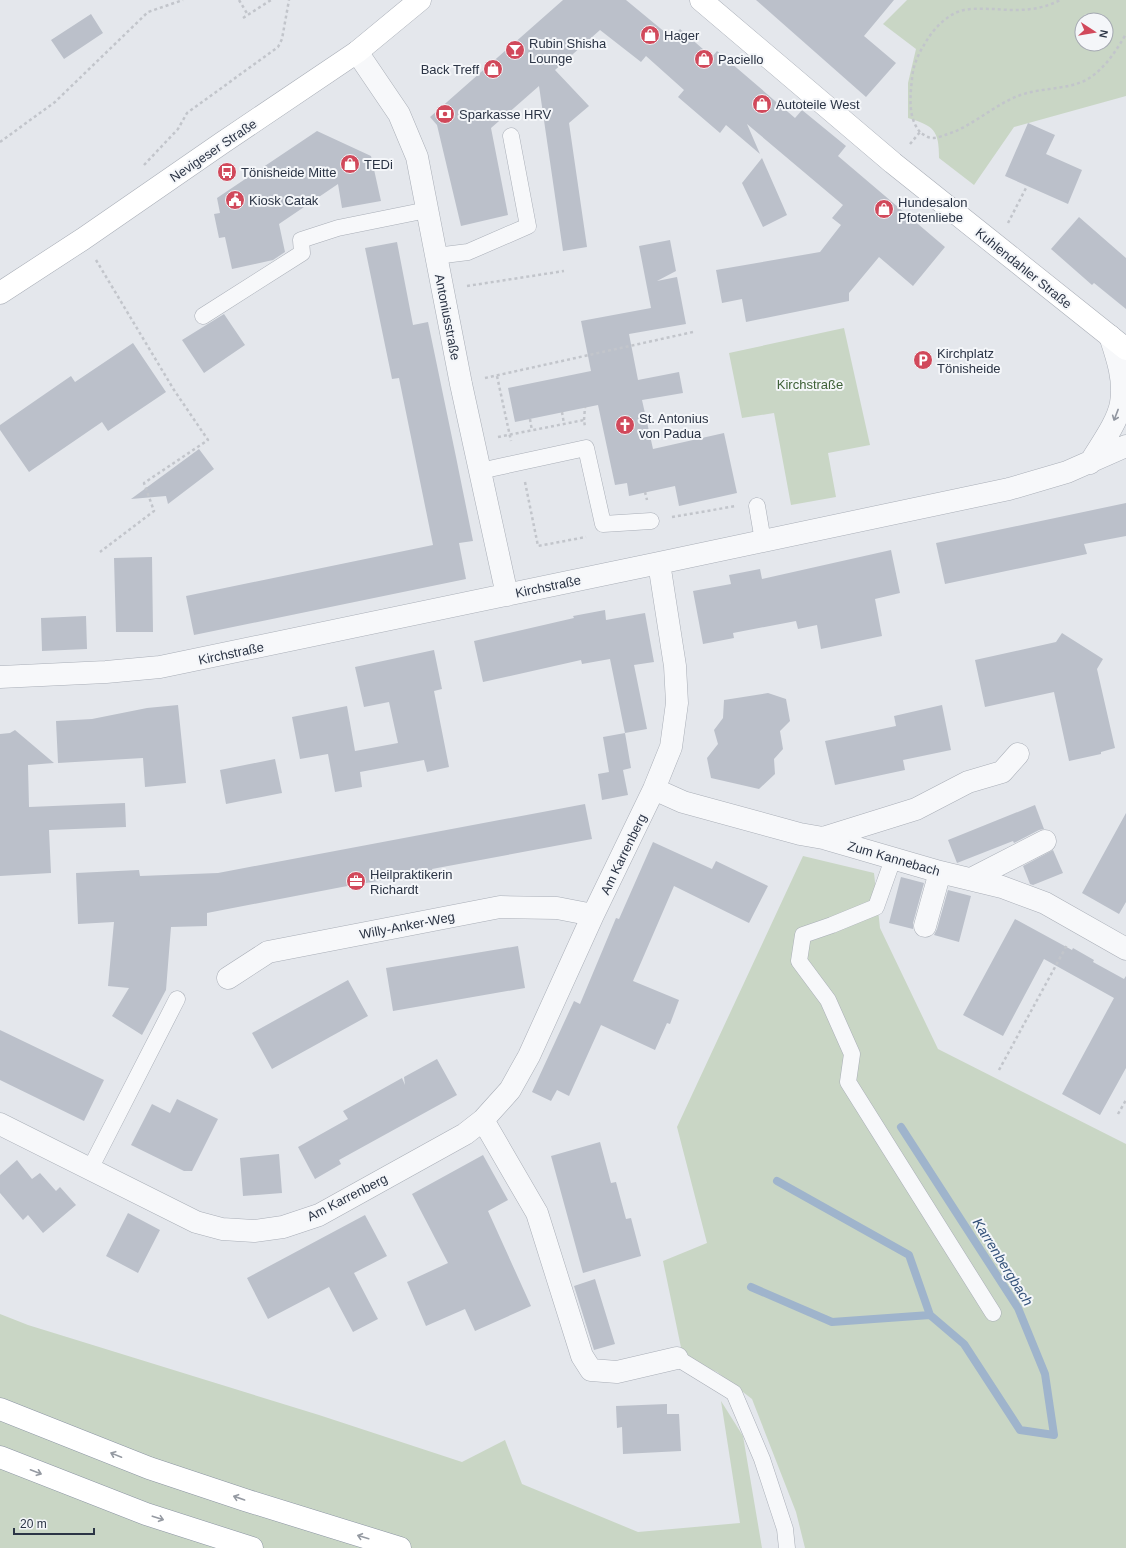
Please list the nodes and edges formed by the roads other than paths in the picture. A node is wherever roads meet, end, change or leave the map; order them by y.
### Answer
1 (420, 0) edge
2 (701, 0) edge
3 (357, 52) junction
4 (511, 136) dead end
5 (427, 210) junction
6 (436, 256) junction
7 (0, 293) edge
8 (203, 316) dead end
9 (1118, 343) edge
10 (1126, 446) edge
11 (1090, 463) junction
12 (480, 471) junction
13 (757, 506) dead end
14 (652, 521) road end
15 (763, 541) junction
16 (659, 564) junction
17 (507, 595) junction
18 (0, 677) edge
19 (1018, 754) dead end
20 (654, 789) junction
21 (823, 838) junction
22 (1045, 841) dead end
23 (893, 859) junction
24 (940, 872) junction
25 (971, 879) junction
26 (593, 915) junction
27 (925, 926) dead end
28 (1126, 949) edge
29 (228, 978) dead end
30 (177, 999) dead end
31 (484, 1120) junction
32 (0, 1124) edge
33 (90, 1169) junction
34 (993, 1313) dead end
35 (677, 1358) joint
36 (0, 1409) edge
37 (0, 1457) edge
38 (252, 1548) edge
39 (400, 1548) edge
40 (787, 1548) edge

1 - 3 main road, Nevigeser Straße
2 - 9 main road, Kuhlendahler Straße
3 - 5 street, Antoniusstraße
3 - 7 main road, Nevigeser Straße
4 - 6 lane
5 - 6 street, Antoniusstraße
5 - 8 lane
6 - 12 street, Antoniusstraße
9 -> 11 street
10 - 11 street, Kirchstraße
11 - 15 street, Kirchstraße
12 - 14 lane
12 - 17 street, Antoniusstraße
13 - 15 lane
15 - 16 street, Kirchstraße
16 - 17 street, Kirchstraße
16 - 20 street, Am Karrenberg
17 - 18 street, Kirchstraße
19 - 21 street
20 - 21 street, Zum Kannebach
20 - 26 street, Am Karrenberg
21 - 23 street, Zum Kannebach
22 - 25 street
23 - 24 street, Zum Kannebach
23 - 34 lane
24 - 25 street, Zum Kannebach
24 - 27 street
25 - 28 street, Zum Kannebach
26 - 29 street, Willy-Anker-Weg
26 - 31 street, Am Karrenberg
30 - 33 lane
31 - 33 street, Am Karrenberg
31 - 35 street
32 - 33 street, Am Karrenberg
35 - 40 lane
39 -> 36 main road
37 -> 38 main road

